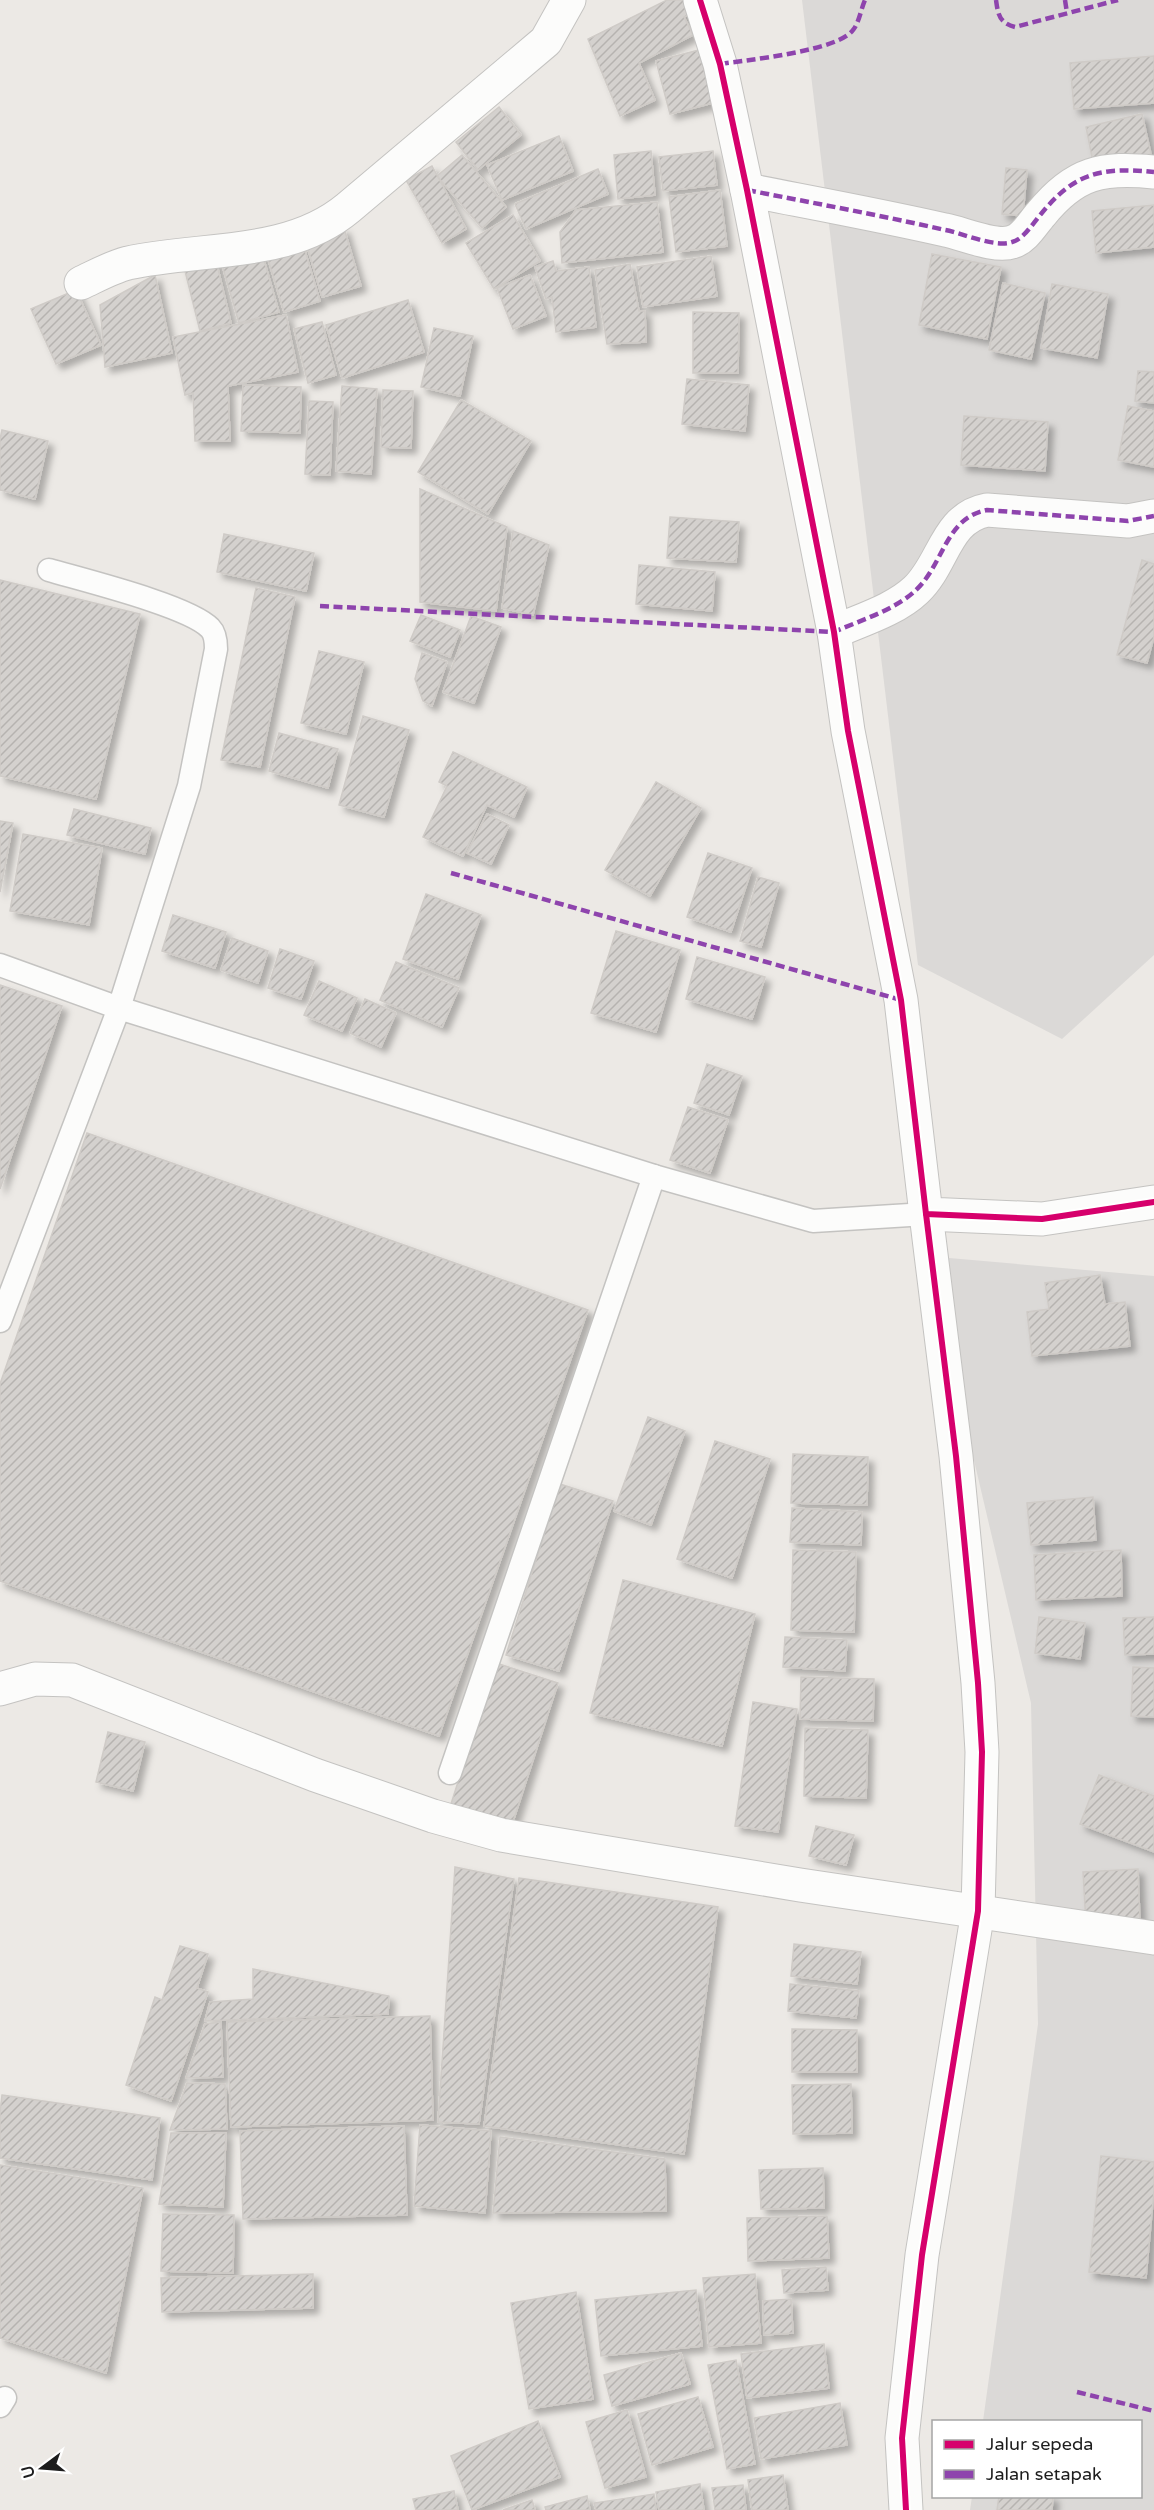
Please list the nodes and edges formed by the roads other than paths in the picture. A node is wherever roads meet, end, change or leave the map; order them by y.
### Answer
1 (569, 0) edge
2 (700, 0) edge
3 (1154, 171) edge
4 (747, 190) junction
5 (81, 283) dead end
6 (1154, 516) edge
7 (49, 570) dead end
8 (834, 632) junction
9 (0, 965) edge
10 (119, 1008) junction
11 (654, 1176) junction
12 (1154, 1202) edge
13 (926, 1214) junction
14 (0, 1321) edge
15 (0, 1689) edge
16 (450, 1773) dead end
17 (978, 1911) junction
18 (1154, 1938) edge
19 (906, 2510) edge

1 - 5 street
2 - 4 street
3 - 4 street
4 - 8 street
6 - 8 street
7 - 10 lane
8 - 13 street
9 - 10 lane
10 - 11 lane
10 - 14 lane
11 - 13 lane
11 - 16 lane
12 - 13 street
13 - 17 street
15 - 17 street
17 - 18 street
17 - 19 street

